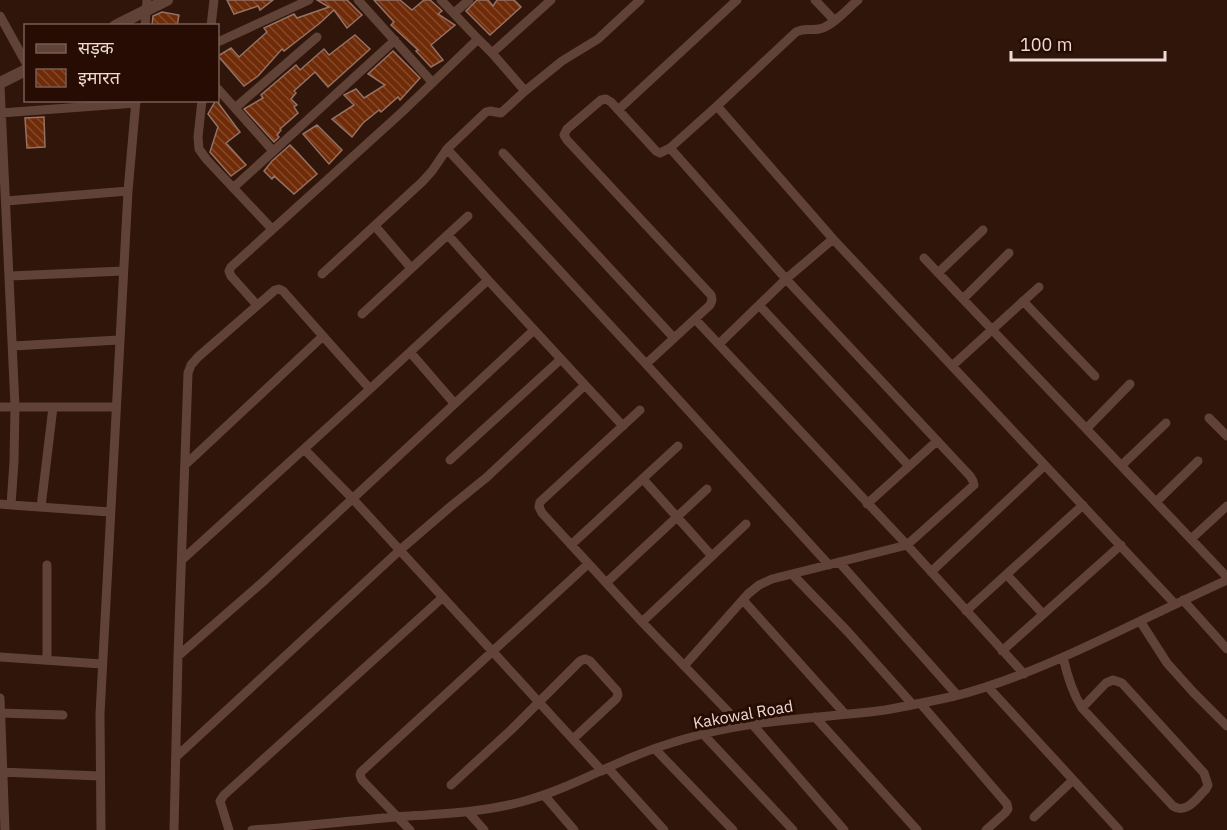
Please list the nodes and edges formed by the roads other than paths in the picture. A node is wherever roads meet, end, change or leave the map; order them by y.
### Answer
1 (167, 0) edge
2 (214, 0) edge
3 (309, 0) edge
4 (358, 0) edge
5 (441, 0) edge
6 (469, 0) edge
7 (550, 0) edge
8 (640, 0) edge
9 (737, 0) edge
10 (815, 0) edge
11 (858, 0) edge
12 (147, 5) edge
13 (454, 13) junction
14 (0, 16) edge
15 (834, 20) junction
16 (118, 24) edge
17 (145, 24) edge
18 (211, 24) edge
19 (316, 37) dead end
20 (478, 39) junction
21 (395, 40) junction
22 (219, 42) edge
23 (492, 53) junction
24 (24, 59) edge
25 (24, 71) edge
26 (432, 82) junction
27 (0, 84) edge
28 (219, 90) edge
29 (525, 91) junction
30 (136, 102) edge
31 (202, 102) edge
32 (717, 106) junction
33 (235, 108) junction
34 (618, 110) junction
35 (2, 113) junction
36 (670, 148) junction
37 (447, 149) junction
38 (273, 151) junction
39 (503, 153) dead end
40 (233, 188) junction
41 (128, 191) junction
42 (6, 201) junction
43 (468, 216) dead end
44 (375, 226) junction
45 (272, 229) junction
46 (983, 230) dead end
47 (448, 235) junction
48 (833, 238) junction
49 (1010, 254) dead end
50 (924, 258) dead end
51 (411, 268) junction
52 (123, 272) junction
53 (938, 273) junction
54 (322, 274) dead end
55 (10, 276) junction
56 (786, 279) junction
57 (488, 280) junction
58 (1039, 287) dead end
59 (963, 299) junction
60 (1023, 301) junction
61 (257, 305) junction
62 (759, 305) junction
63 (362, 314) dead end
64 (695, 319) junction
65 (992, 329) junction
66 (534, 330) junction
67 (323, 336) junction
68 (674, 338) junction
69 (119, 340) junction
70 (719, 344) junction
71 (13, 346) junction
72 (410, 352) junction
73 (561, 359) junction
74 (646, 364) junction
75 (952, 366) junction
76 (1095, 376) dead end
77 (1130, 384) dead end
78 (585, 385) junction
79 (369, 389) junction
80 (454, 403) junction
81 (15, 406) junction
82 (0, 407) edge
83 (52, 407) junction
84 (116, 407) junction
85 (640, 410) dead end
86 (1209, 418) dead end
87 (1166, 423) dead end
88 (623, 426) junction
89 (1086, 428) junction
90 (1227, 436) edge
91 (937, 441) junction
92 (678, 446) dead end
93 (304, 449) junction
94 (450, 460) dead end
95 (1198, 462) dead end
96 (185, 465) junction
97 (1045, 465) junction
98 (1122, 465) junction
99 (909, 466) junction
100 (642, 479) junction
101 (707, 489) dead end
102 (352, 498) junction
103 (1156, 502) junction
104 (0, 504) edge
105 (867, 504) junction
106 (10, 505) junction
107 (1083, 505) junction
108 (1227, 506) edge
109 (41, 507) junction
110 (110, 512) junction
111 (678, 517) junction
112 (746, 524) dead end
113 (1191, 539) junction
114 (571, 545) junction
115 (907, 545) junction
116 (1121, 545) junction
117 (400, 550) junction
118 (711, 555) junction
119 (183, 560) junction
120 (588, 564) junction
121 (834, 564) junction
122 (47, 565) dead end
123 (931, 572) junction
124 (792, 574) junction
125 (1007, 575) junction
126 (1227, 578) edge
127 (606, 583) junction
128 (443, 597) junction
129 (743, 600) junction
130 (1179, 602) junction
131 (966, 611) junction
132 (1043, 614) junction
133 (1140, 621) junction
134 (642, 622) junction
135 (1227, 649) edge
136 (492, 651) junction
137 (1002, 651) junction
138 (178, 656) junction
139 (0, 657) edge
140 (1063, 657) junction
141 (47, 660) junction
142 (102, 664) junction
143 (684, 666) junction
144 (1023, 674) junction
145 (988, 687) junction
146 (957, 695) junction
147 (0, 698) edge
148 (539, 702) junction
149 (917, 704) junction
150 (1082, 708) junction
151 (0, 713) edge
152 (845, 714) junction
153 (63, 715) dead end
154 (815, 717) junction
155 (753, 724) junction
156 (742, 726) junction
157 (1227, 726) edge
158 (703, 734) junction
159 (573, 739) junction
160 (655, 749) junction
161 (177, 756) junction
162 (605, 769) junction
163 (2, 772) edge
164 (100, 776) junction
165 (1073, 780) junction
166 (451, 785) dead end
167 (544, 795) junction
168 (469, 813) junction
169 (397, 817) junction
170 (1034, 817) dead end
171 (1112, 822) junction
172 (335, 826) edge
173 (5, 830) edge
174 (101, 830) edge
175 (174, 830) edge
176 (229, 830) edge
177 (252, 830) edge
178 (263, 830) edge
179 (410, 830) edge
180 (484, 830) edge
181 (574, 830) edge
182 (664, 830) edge
183 (733, 830) edge
184 (793, 830) edge
185 (844, 830) edge
186 (917, 830) edge
187 (986, 830) edge
188 (1104, 830) edge
189 (1119, 830) edge

1 - 12 street
2 - 18 street
3 - 22 street
4 - 21 street
5 - 13 street
6 - 13 street
7 - 23 street
8 - 29 street
9 - 34 street
10 - 15 street
11 - 15 street
12 - 16 street
12 - 17 street
13 - 20 street
14 - 24 street
15 - 32 street
19 - 33 street
20 - 23 street
20 - 26 street
21 - 26 street
21 - 38 street
23 - 29 street
25 - 27 street
26 - 45 street
27 - 35 street
28 - 33 street
29 - 37 street
30 - 35 street
30 - 41 street
31 - 40 street
32 - 36 street
32 - 48 street
33 - 38 street
34 - 36 street
34 - 64 street
35 - 42 street
36 - 56 street
37 - 44 street
37 - 74 street
38 - 40 street
39 - 68 street
40 - 45 street
41 - 42 street
41 - 52 street
42 - 55 street
43 - 47 street
44 - 51 street
44 - 54 street
45 - 61 street
46 - 53 street
47 - 51 street
47 - 57 street
48 - 56 street
48 - 75 street
49 - 59 street
50 - 53 street
51 - 63 street
52 - 55 street
52 - 69 street
53 - 59 street
55 - 71 street
56 - 62 street
56 - 91 street
57 - 66 street
57 - 72 street
58 - 60 street
59 - 65 street
60 - 65 street
60 - 76 street
61 - 67 street
61 - 96 street
62 - 70 street
62 - 99 street
64 - 68 street
64 - 70 street
65 - 75 street
65 - 89 street
66 - 73 street
66 - 80 street
67 - 79 street
67 - 96 street
68 - 74 street
69 - 71 street
69 - 84 street
70 - 105 street
71 - 81 street
72 - 79 street
72 - 80 street
73 - 78 street
73 - 94 street
74 - 121 street
75 - 97 street
77 - 89 street
78 - 88 street
78 - 117 street
79 - 93 street
80 - 102 street
81 - 82 street
81 - 83 street
81 - 106 street
83 - 84 street
83 - 109 street
84 - 110 street
85 - 88 street
86 - 90 street
87 - 98 street
88 - 114 street
89 - 98 street
91 - 99 street
91 - 115 street
92 - 100 street
93 - 102 street
93 - 119 street
95 - 103 street
96 - 119 street
97 - 107 street
97 - 123 street
98 - 103 street
99 - 105 street
100 - 111 street
100 - 114 street
101 - 111 street
102 - 117 street
102 - 138 street
103 - 113 street
104 - 106 street
105 - 115 street
106 - 109 street
107 - 116 street
107 - 125 street
108 - 113 street
109 - 110 street
110 - 142 street
111 - 118 street
111 - 127 street
112 - 118 street
113 - 126 street
114 - 120 street
115 - 121 street
115 - 123 street
116 - 130 street
116 - 132 street
117 - 128 street
117 - 161 street
118 - 134 street
119 - 138 street
120 - 127 street
120 - 136 street
121 - 124 street
121 - 146 street
122 - 141 street
123 - 131 street
124 - 129 street
124 - 149 street
125 - 131 street
125 - 132 street
126 - 130 street, Kakowal Road
127 - 134 street
128 - 136 street
128 - 176 street
129 - 143 street
129 - 152 street
130 - 133 street, Kakowal Road
130 - 135 street
131 - 137 street
132 - 137 street
133 - 140 street, Kakowal Road
133 - 157 street
134 - 143 street
136 - 148 street
136 - 169 street
137 - 144 street
138 - 161 street
139 - 141 street
140 - 144 street, Kakowal Road
140 - 150 street
141 - 142 street
142 - 164 street
143 - 156 street
144 - 145 street, Kakowal Road
145 - 146 street, Kakowal Road
145 - 165 street
146 - 149 street, Kakowal Road
147 - 151 street
148 - 159 street
148 - 159 street
148 - 166 street
149 - 152 street, Kakowal Road
149 - 187 street
150 - 150 street
151 - 153 street
151 - 163 street
152 - 154 street, Kakowal Road
154 - 155 street, Kakowal Road
154 - 186 street
155 - 156 street, Kakowal Road
155 - 185 street
156 - 158 street, Kakowal Road
158 - 160 street, Kakowal Road
158 - 184 street
159 - 162 street
160 - 162 street, Kakowal Road
160 - 183 street
161 - 175 street
162 - 167 street, Kakowal Road
162 - 182 street
163 - 164 street
163 - 173 street
164 - 174 street
165 - 170 street
165 - 171 street
167 - 168 street, Kakowal Road
167 - 181 street
168 - 169 street, Kakowal Road
168 - 180 street
169 - 172 street, Kakowal Road
169 - 179 street
171 - 188 street
171 - 189 street
172 - 178 street, Kakowal Road
177 - 178 street, Kakowal Road

